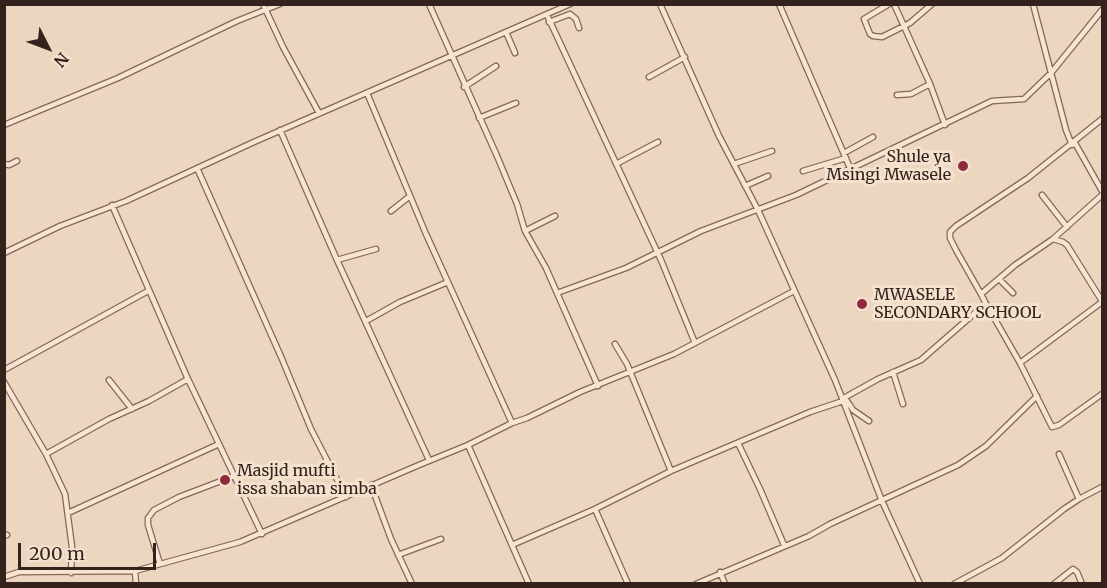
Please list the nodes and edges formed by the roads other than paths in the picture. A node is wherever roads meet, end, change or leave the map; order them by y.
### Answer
1 (263, 4) edge
2 (280, 4) edge
3 (429, 4) edge
4 (570, 4) edge
5 (660, 4) edge
6 (779, 4) edge
7 (889, 4) edge
8 (894, 4) edge
9 (932, 4) edge
10 (1033, 4) edge
11 (1102, 10) edge
12 (266, 11) junction
13 (547, 15) junction
14 (549, 22) junction
15 (904, 26) junction
16 (579, 28) dead end
17 (506, 32) junction
18 (515, 53) dead end
19 (452, 56) junction
20 (685, 57) junction
21 (496, 66) dead end
22 (1051, 73) junction
23 (648, 77) dead end
24 (930, 84) junction
25 (464, 87) junction
26 (367, 93) junction
27 (897, 95) dead end
28 (516, 103) dead end
29 (319, 113) junction
30 (479, 118) junction
31 (1102, 119) edge
32 (4, 125) edge
33 (945, 125) junction
34 (280, 130) junction
35 (873, 138) dead end
36 (658, 142) dead end
37 (1073, 144) junction
38 (772, 151) dead end
39 (845, 155) junction
40 (17, 161) dead end
41 (4, 164) edge
42 (615, 164) junction
43 (734, 164) junction
44 (197, 168) junction
45 (850, 168) junction
46 (803, 171) dead end
47 (768, 176) dead end
48 (745, 186) junction
49 (1102, 193) edge
50 (1042, 195) dead end
51 (410, 196) junction
52 (112, 205) junction
53 (758, 210) junction
54 (391, 212) dead end
55 (555, 216) dead end
56 (1067, 227) junction
57 (525, 231) junction
58 (1053, 239) junction
59 (376, 249) dead end
60 (4, 252) edge
61 (657, 253) junction
62 (337, 260) junction
63 (999, 279) junction
64 (448, 282) junction
65 (148, 291) junction
66 (794, 291) junction
67 (557, 293) junction
68 (1013, 293) dead end
69 (981, 294) junction
70 (985, 302) junction
71 (1102, 302) edge
72 (366, 321) junction
73 (695, 343) junction
74 (615, 344) dead end
75 (1020, 363) junction
76 (4, 370) edge
77 (893, 372) junction
78 (630, 373) junction
79 (188, 379) junction
80 (109, 380) dead end
81 (4, 382) edge
82 (598, 386) junction
83 (1102, 394) edge
84 (1037, 396) junction
85 (843, 399) junction
86 (903, 404) dead end
87 (132, 409) junction
88 (869, 421) dead end
89 (512, 423) junction
90 (738, 443) junction
91 (219, 444) junction
92 (468, 446) junction
93 (46, 454) junction
94 (1059, 454) dead end
95 (429, 460) junction
96 (672, 471) junction
97 (234, 476) junction
98 (370, 485) junction
99 (1102, 487) edge
100 (346, 496) junction
101 (1079, 499) junction
102 (882, 501) junction
103 (595, 508) junction
104 (68, 513) junction
105 (262, 534) junction
106 (441, 539) dead end
107 (512, 545) junction
108 (784, 545) junction
109 (398, 555) junction
110 (160, 564) junction
111 (135, 571) junction
112 (720, 572) junction
113 (71, 573) junction
114 (4, 577) edge
115 (966, 578) junction
116 (136, 584) edge
117 (412, 584) edge
118 (529, 584) edge
119 (628, 584) edge
120 (696, 584) edge
121 (725, 584) edge
122 (920, 584) edge
123 (954, 584) edge
124 (968, 584) edge
125 (1054, 584) edge
126 (1082, 584) edge

1 - 12 street
2 - 12 street
3 - 19 street
4 - 13 street
5 - 20 street
6 - 39 street
7 - 15 street
8 - 15 street
9 - 15 street
10 - 22 street
11 - 22 street
12 - 29 street
12 - 32 street
13 - 14 street
13 - 17 street
14 - 16 street
14 - 42 street
15 - 24 street
17 - 18 street
17 - 19 street
19 - 25 street
19 - 26 street
20 - 23 street
20 - 43 street
21 - 25 street
22 - 33 street
22 - 37 street
24 - 27 street
24 - 33 street
25 - 30 street
26 - 29 street
26 - 51 street
28 - 30 street
29 - 34 street
30 - 57 street
31 - 37 street
33 - 45 street
34 - 44 street
34 - 62 street
35 - 39 street
36 - 42 street
37 - 49 street
37 - 69 street
38 - 43 street
39 - 45 street
39 - 46 street
40 - 41 street
42 - 61 street
43 - 48 street
44 - 52 street
44 - 100 street
45 - 53 street
47 - 48 street
48 - 53 street
49 - 56 street
50 - 56 street
51 - 54 street
51 - 64 street
52 - 60 street
52 - 65 street
53 - 61 street
53 - 66 street
55 - 57 street
56 - 58 street
57 - 67 street
58 - 63 street
58 - 71 street
59 - 62 street
61 - 67 street
61 - 73 street
62 - 72 street
63 - 68 street
63 - 69 street
64 - 72 street
64 - 89 street
65 - 76 street
65 - 79 street
66 - 73 street
66 - 85 street
67 - 82 street
69 - 70 street
70 - 75 street
70 - 77 street
71 - 75 street
72 - 95 street
73 - 78 street
74 - 78 street
75 - 84 street
77 - 85 street
77 - 86 street
78 - 82 street
78 - 96 street
79 - 87 street
79 - 91 street
80 - 87 street
81 - 93 street
82 - 89 street
83 - 84 street
84 - 102 street
85 - 88 street
85 - 90 street
85 - 102 street
87 - 93 street
89 - 92 street
90 - 96 street
90 - 108 street
91 - 97 street
91 - 104 street
92 - 95 street
92 - 107 street
93 - 104 street
94 - 101 street
95 - 98 street
96 - 103 street
97 - 105 street
97 - 110 street
98 - 100 street
98 - 109 street
99 - 101 street
100 - 105 street
101 - 115 street
102 - 108 street
102 - 122 street
103 - 107 street
103 - 119 street
104 - 113 street
105 - 110 street
106 - 109 street
107 - 118 street
108 - 112 street
109 - 117 street
110 - 111 street
111 - 113 street
111 - 116 street
112 - 120 street
112 - 121 street
113 - 114 street
115 - 123 street
115 - 124 street
125 - 126 street

